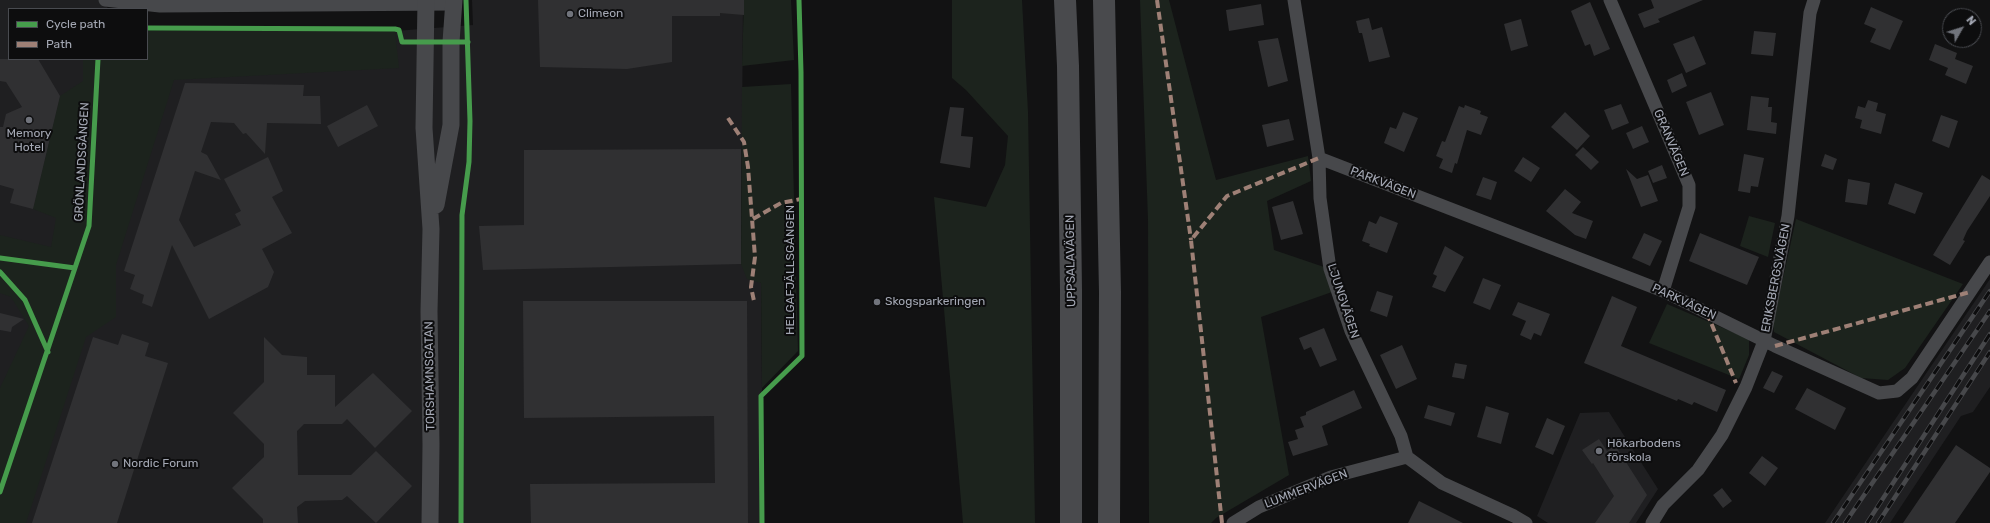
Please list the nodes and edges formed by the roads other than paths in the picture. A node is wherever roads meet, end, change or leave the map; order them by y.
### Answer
1 (105, 0) edge
2 (1065, 0) edge
3 (1104, 0) edge
4 (1294, 0) edge
5 (1610, 0) edge
6 (1814, 0) edge
7 (425, 2) edge
8 (454, 2) edge
9 (1319, 158) junction
10 (431, 228) junction
11 (1990, 262) edge
12 (1663, 291) junction
13 (1764, 340) junction
14 (1407, 457) junction
15 (430, 523) edge
16 (1071, 523) edge
17 (1109, 523) edge
18 (1233, 523) edge
19 (1526, 523) edge
20 (1652, 523) edge

1 - 7 street
2 - 16 highway, UPPSALAVÄGEN
3 - 17 highway
4 - 9 street, LJUNGVÄGEN
5 - 12 street, GRANVÄGEN
6 - 13 street, ERIKSBERGSVÄGEN
7 - 8 street
7 - 10 street, TORSHAMNSGATAN
8 - 10 street, TORSHAMNSGATAN
9 - 12 street, PARKVÄGEN
9 - 14 street, LJUNGVÄGEN
10 - 15 street, TORSHAMNSGATAN
11 - 13 street, PARKVÄGEN
12 - 13 street, PARKVÄGEN
13 - 20 street, ERIKSBERGSVÄGEN
14 - 18 street, LUMMERVÄGEN
14 - 19 street

